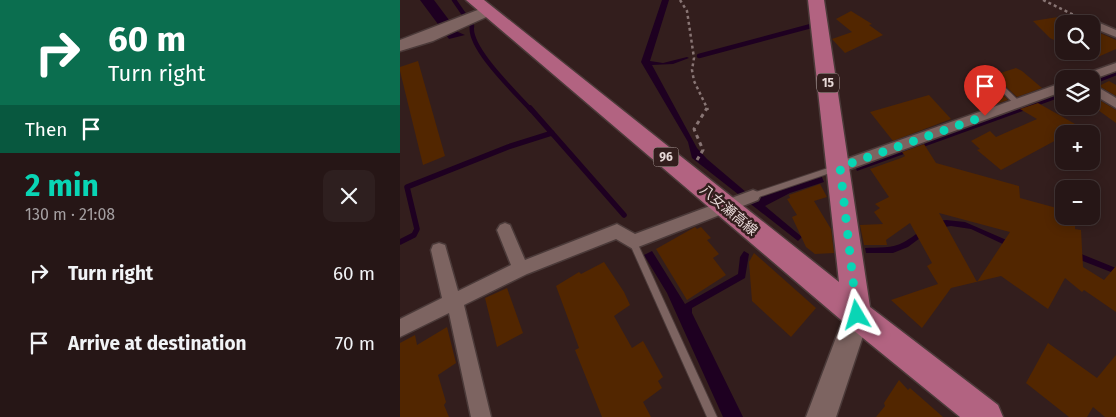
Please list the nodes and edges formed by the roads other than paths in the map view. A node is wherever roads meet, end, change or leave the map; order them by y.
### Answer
1 (816, 0) edge
2 (479, 9) edge
3 (1100, 27) edge
4 (1116, 34) edge
5 (400, 46) edge
6 (1113, 70) edge
7 (1100, 74) edge
8 (990, 76) dead end
9 (1055, 90) edge
10 (1100, 93) edge
11 (1018, 104) junction
12 (1116, 104) edge
13 (1003, 109) junction
14 (985, 116) junction
15 (1014, 118) dead end
16 (996, 125) dead end
17 (840, 167) junction
18 (740, 201) junction
19 (505, 230) dead end
20 (633, 242) junction
21 (439, 250) dead end
22 (521, 269) junction
23 (453, 302) junction
24 (857, 315) junction
25 (400, 328) edge
26 (481, 417) edge
27 (712, 417) edge
28 (821, 417) edge
29 (986, 417) edge

1 - 17 main road, 15
2 - 5 street
2 - 18 main road, 八女瀬高線 / 96
3 - 4 street
6 - 7 street
8 - 11 lane
9 - 11 street
10 - 12 street
11 - 13 street
13 - 14 street
13 - 15 street
14 - 16 street
14 - 17 street
17 - 18 lane
17 - 24 main road, 15
18 - 20 street
18 - 24 main road, 八女瀬高線 / 96
19 - 22 street
20 - 22 street
20 - 27 lane
21 - 23 street
22 - 23 street
23 - 25 street
23 - 26 street
24 - 28 street
24 - 29 main road, 八女瀬高線 / 96

